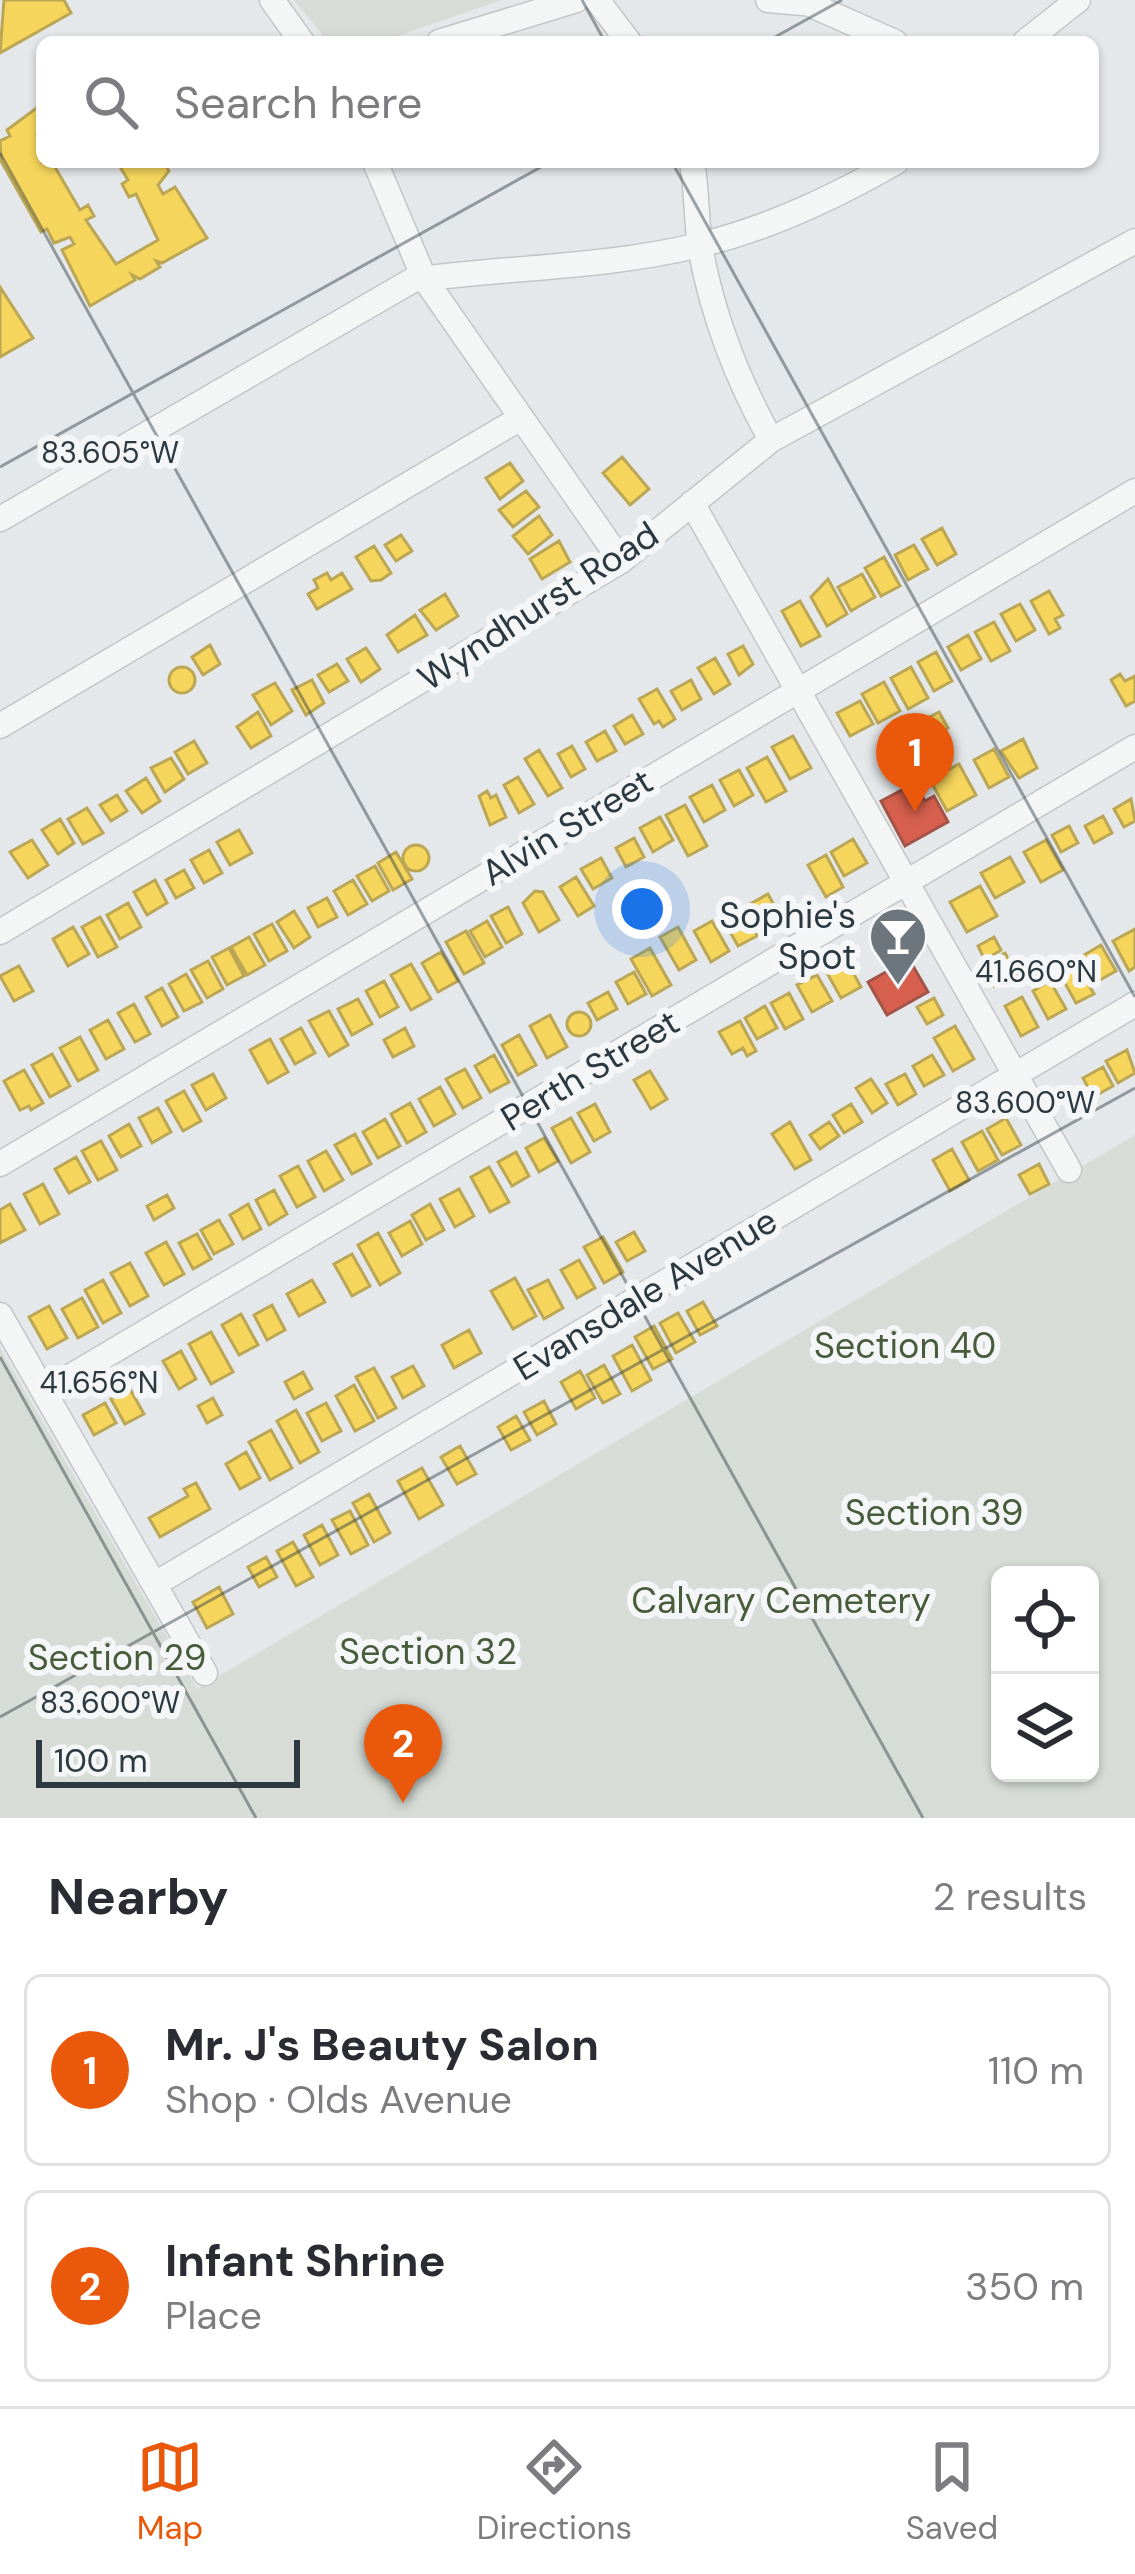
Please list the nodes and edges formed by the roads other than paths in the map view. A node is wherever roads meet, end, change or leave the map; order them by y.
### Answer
1 (272, 0) edge
2 (576, 0) edge
3 (597, 0) edge
4 (768, 0) edge
5 (1078, 0) edge
6 (802, 1) edge
7 (298, 36) edge
8 (459, 36) edge
9 (624, 36) edge
10 (881, 36) edge
11 (1028, 36) edge
12 (378, 168) edge
13 (693, 168) edge
14 (884, 168) edge
15 (1135, 242) edge
16 (700, 245) junction
17 (424, 278) junction
18 (519, 419) junction
19 (771, 440) junction
20 (1135, 490) edge
21 (692, 503) junction
22 (0, 519) edge
23 (621, 561) junction
24 (798, 690) junction
25 (0, 726) edge
26 (1135, 747) edge
27 (906, 882) junction
28 (0, 932) edge
29 (1135, 1004) edge
30 (1015, 1075) junction
31 (0, 1164) edge
32 (1069, 1170) dead end
33 (0, 1315) edge
34 (44, 1393) junction
35 (155, 1584) junction
36 (205, 1672) dead end

1 - 7 street
2 - 8 street
3 - 9 street
4 - 6 street
5 - 11 street
6 - 10 street
12 - 17 street
13 - 16 street
14 - 16 street
15 - 19 street, Wyndhurst Road
16 - 17 street
16 - 19 street
17 - 18 street
17 - 22 street
18 - 23 street
18 - 25 street
19 - 21 street, Wyndhurst Road
20 - 24 street, Alvin Street
21 - 23 street, Wyndhurst Road
21 - 24 street
23 - 28 street, Wyndhurst Road
24 - 27 street
24 - 31 street, Alvin Street
26 - 27 street, Perth Street
27 - 30 street
27 - 34 street, Perth Street
29 - 30 street, Evansdale Avenue
30 - 32 street
30 - 35 street, Evansdale Avenue
33 - 34 street
34 - 35 street
35 - 36 street

